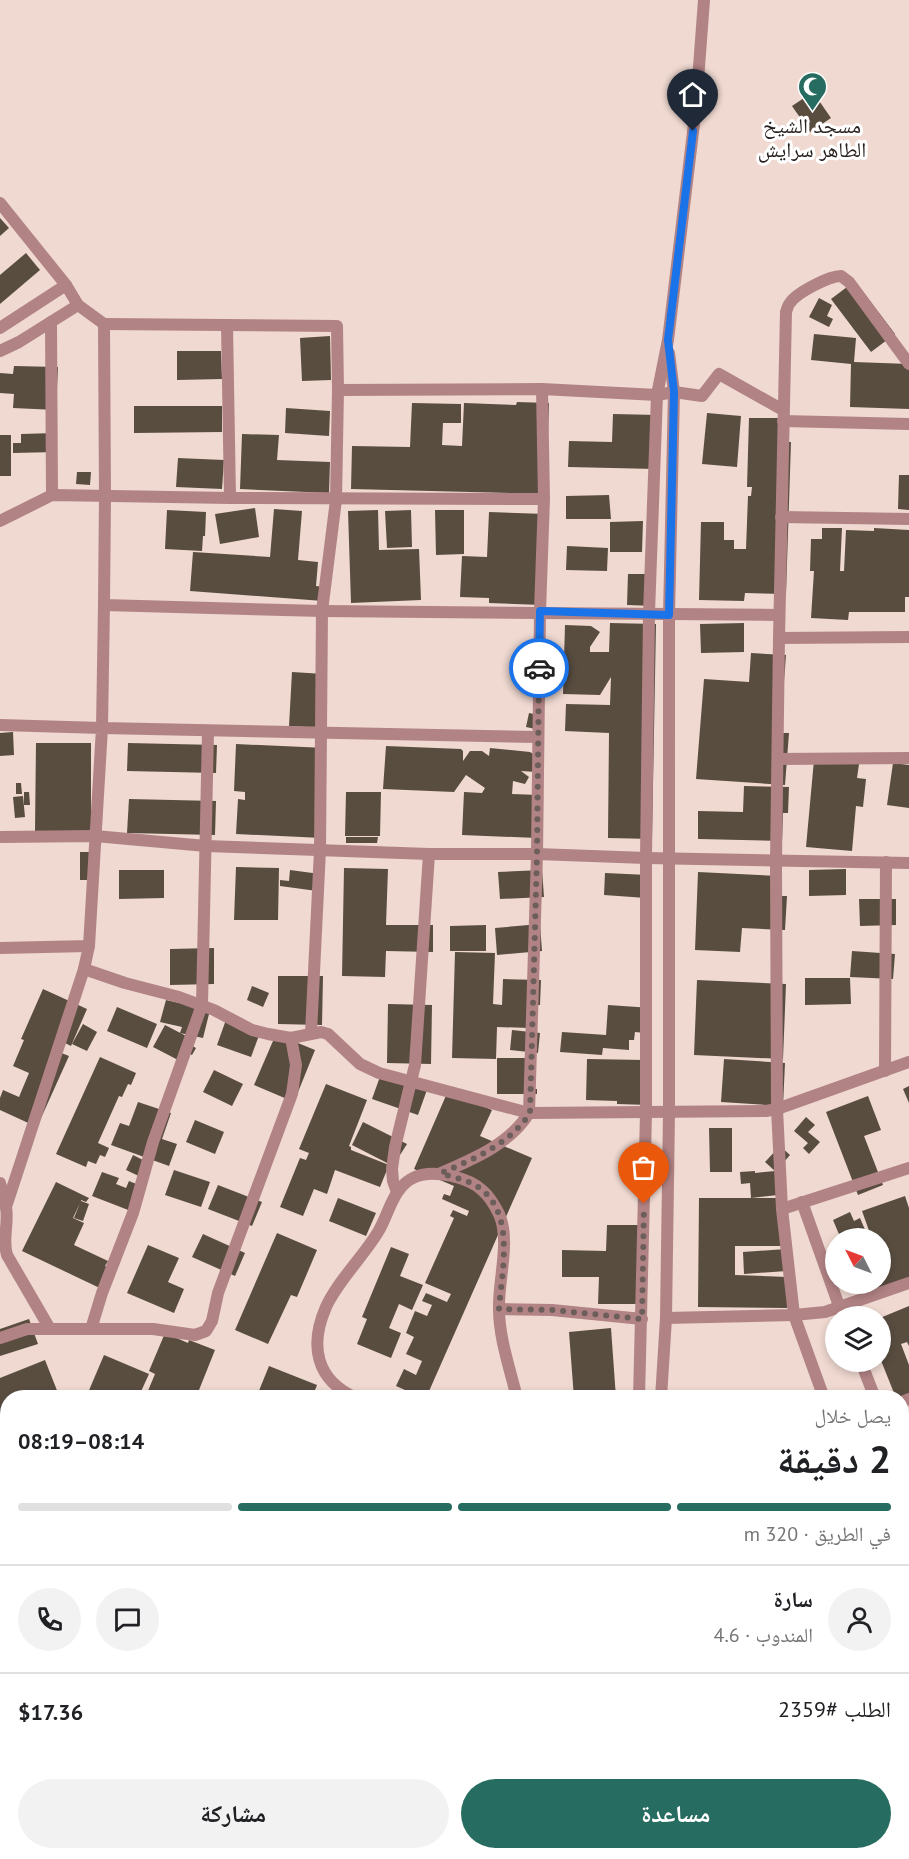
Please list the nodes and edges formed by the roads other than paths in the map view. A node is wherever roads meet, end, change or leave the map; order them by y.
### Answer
1 (704, 0) edge
2 (0, 203) edge
3 (66, 285) junction
4 (78, 305) junction
5 (51, 322) junction
6 (104, 324) junction
7 (227, 325) junction
8 (0, 328) edge
9 (668, 340) junction
10 (0, 351) edge
11 (909, 364) edge
12 (542, 388) junction
13 (338, 390) junction
14 (674, 392) junction
15 (657, 395) junction
16 (783, 415) junction
17 (909, 424) edge
18 (52, 495) junction
19 (105, 497) junction
20 (230, 498) junction
21 (544, 499) junction
22 (336, 500) junction
23 (781, 517) junction
24 (909, 519) edge
25 (0, 521) edge
26 (104, 605) junction
27 (322, 611) junction
28 (540, 611) junction
29 (649, 614) junction
30 (669, 615) junction
31 (779, 615) junction
32 (779, 638) junction
33 (909, 638) edge
34 (0, 725) edge
35 (102, 728) junction
36 (208, 731) junction
37 (321, 732) junction
38 (538, 737) junction
39 (909, 758) edge
40 (778, 759) junction
41 (94, 836) junction
42 (0, 837) edge
43 (206, 846) junction
44 (320, 850) junction
45 (429, 854) junction
46 (537, 854) junction
47 (668, 857) junction
48 (646, 858) junction
49 (777, 861) junction
50 (886, 862) junction
51 (909, 863) edge
52 (88, 946) junction
53 (0, 948) edge
54 (84, 969) junction
55 (202, 1005) junction
56 (311, 1033) junction
57 (291, 1038) junction
58 (909, 1062) edge
59 (885, 1071) junction
60 (412, 1081) junction
61 (777, 1109) junction
62 (669, 1112) junction
63 (530, 1113) junction
64 (646, 1113) junction
65 (909, 1168) edge
66 (441, 1173) junction
67 (0, 1183) edge
68 (397, 1192) junction
69 (802, 1202) junction
70 (6, 1207) junction
71 (782, 1209) junction
72 (909, 1283) edge
73 (839, 1306) edge
74 (855, 1306) edge
75 (499, 1309) junction
76 (825, 1312) edge
77 (794, 1315) junction
78 (666, 1318) junction
79 (642, 1319) junction
80 (50, 1329) junction
81 (91, 1329) junction
82 (0, 1338) edge
83 (865, 1372) edge
84 (341, 1390) edge
85 (515, 1390) edge
86 (639, 1390) edge
87 (662, 1390) edge
88 (821, 1390) edge
89 (871, 1390) edge

1 - 9 street
2 - 3 street
3 - 4 street
3 - 8 street
4 - 5 street
4 - 6 street
5 - 10 street
5 - 18 street
6 - 7 street
6 - 19 street
7 - 13 street
7 - 20 street
9 - 14 street
9 - 15 street
11 - 16 street
12 - 13 street
12 - 15 street
12 - 21 street
13 - 22 street
14 - 15 street
14 - 16 street
14 - 30 street
15 - 29 street
16 - 17 street
16 - 23 street
18 - 19 street
18 - 25 street
19 - 20 street
19 - 26 street
20 - 22 street
21 - 22 street
21 - 28 street
22 - 27 street
23 - 24 street
23 - 31 street
26 - 27 street
26 - 35 street
27 - 28 street
27 - 37 street
28 - 29 street
28 - 38 street
29 - 30 street
29 - 48 street
30 - 31 street
30 - 47 street
31 - 32 street
32 - 33 street
32 - 40 street
34 - 35 street
35 - 36 street
35 - 41 street
36 - 37 street
36 - 43 street
37 - 38 street
37 - 44 street
38 - 46 street
39 - 40 street
40 - 49 street
41 - 42 street
41 - 43 street
41 - 52 street
43 - 44 street
43 - 55 street
44 - 45 street
44 - 56 street
45 - 46 street
45 - 60 street
46 - 48 street
46 - 63 street
47 - 48 street
47 - 49 street
47 - 62 street
48 - 64 street
49 - 50 street
49 - 61 street
50 - 51 street
50 - 59 street
52 - 53 street
52 - 54 street
54 - 55 street
54 - 70 street
55 - 57 street
55 - 81 street
56 - 57 street
56 - 60 street
57 - 81 street
58 - 59 street
59 - 61 street
60 - 63 street
60 - 68 street
61 - 62 street
61 - 71 street
62 - 64 street
62 - 78 street
63 - 64 street
63 - 66 street
64 - 79 street
65 - 69 street
66 - 68 street
66 - 75 street
67 - 70 street
68 - 84 street
69 - 71 street
69 - 73 street
70 - 80 street
71 - 77 street
72 - 74 street
75 - 79 street
75 - 85 street
76 - 77 street
77 - 78 street
77 - 88 street
78 - 87 street
79 - 86 street
80 - 81 street
80 - 82 street
83 - 89 street

